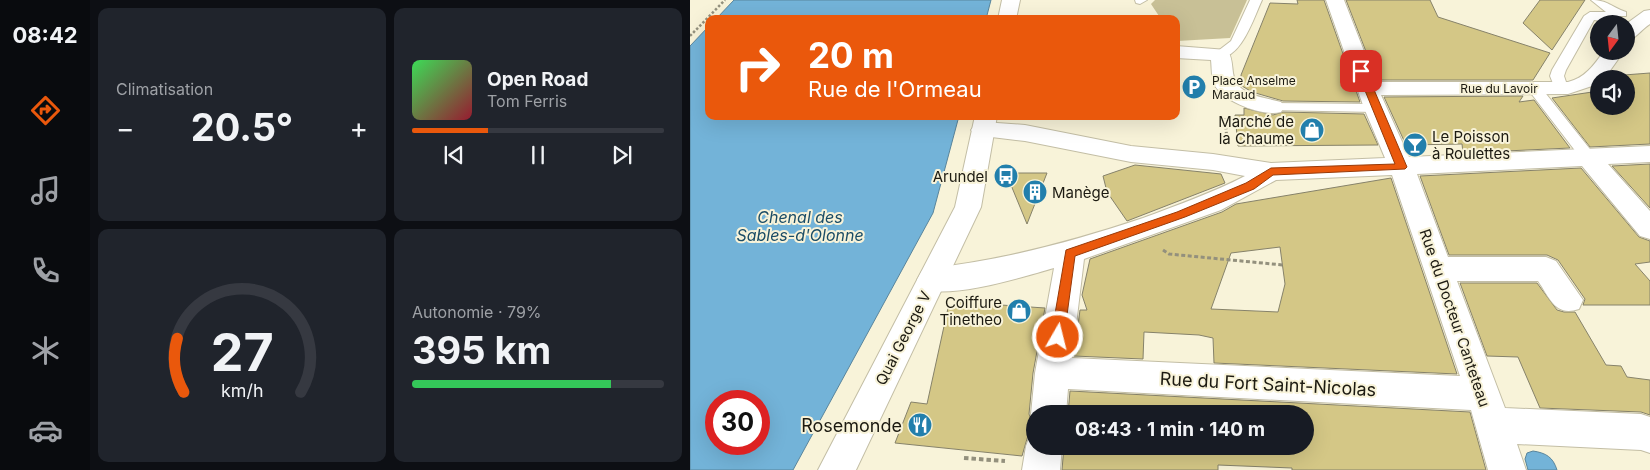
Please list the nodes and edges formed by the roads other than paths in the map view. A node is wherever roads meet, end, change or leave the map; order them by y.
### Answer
1 (1011, 0) edge
2 (1256, 0) edge
3 (1335, 0) edge
4 (1597, 0) edge
5 (1008, 15) edge
6 (1618, 15) edge
7 (1590, 16) edge
8 (1180, 52) edge
9 (1220, 54) junction
10 (1607, 60) edge
11 (1534, 88) junction
12 (1561, 88) junction
13 (1371, 98) junction
14 (1273, 107) joint
15 (984, 123) edge
16 (1650, 154) edge
17 (1588, 157) junction
18 (1402, 167) junction
19 (1271, 172) junction
20 (1650, 229) edge
21 (1070, 254) junction
22 (1438, 268) junction
23 (932, 280) junction
24 (1568, 300) dead end
25 (1052, 373) junction
26 (1049, 405) edge
27 (1487, 410) junction
28 (1650, 435) edge
29 (838, 470) edge
30 (1506, 470) edge

1 - 5 street
2 - 9 lane
3 - 13 street, Rue du Docteur Canteteau
4 - 6 lane
7 - 12 lane
8 - 9 street
9 - 14 street, Rue du Lavoir
10 - 12 street, Rue du Lavoir
11 - 12 street, Rue du Lavoir
11 - 13 street, Rue du Lavoir
11 - 17 lane
13 - 14 lane, Rue du Lavoir
13 - 18 street, Rue du Docteur Canteteau
15 - 19 street
15 - 23 street, Quai George V
16 - 17 street
17 - 18 street
17 - 20 street
18 - 19 street
18 - 22 street, Rue du Docteur Canteteau
19 - 21 street
21 - 23 street
21 - 25 street
22 - 24 street
22 - 27 street, Rue du Docteur Canteteau
23 - 29 street, Quai George V
25 - 26 street
25 - 27 street, Rue du Fort Saint-Nicolas
27 - 28 street, Rue du Fort Saint-Nicolas
27 - 30 street, Rue du Docteur Canteteau

